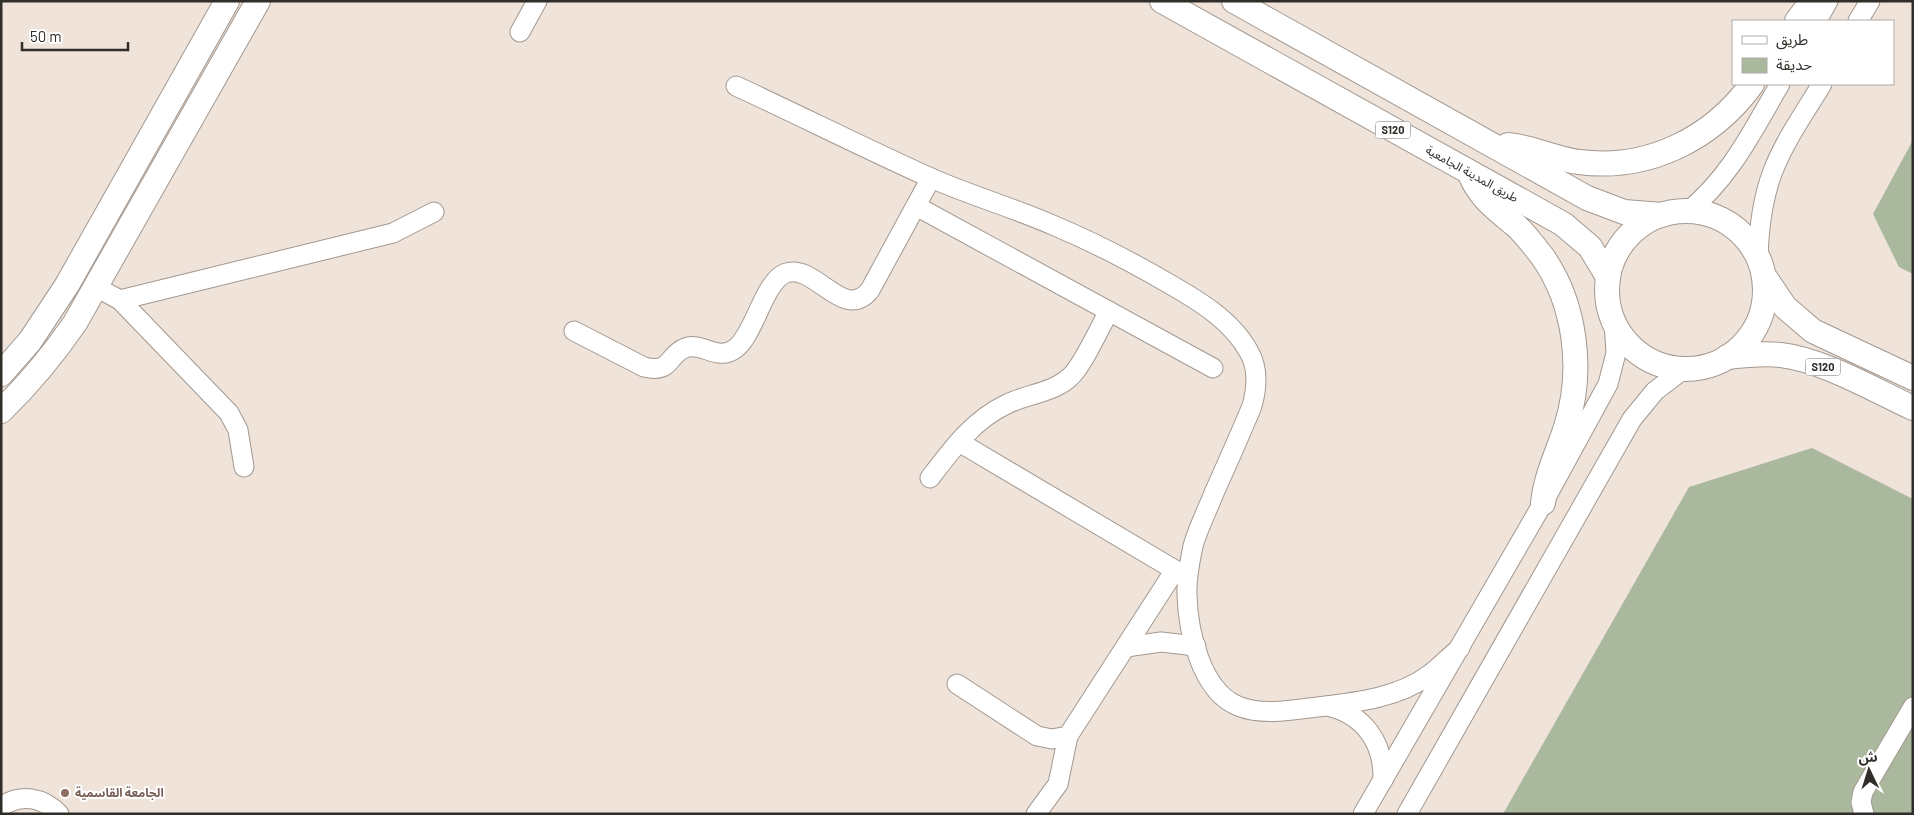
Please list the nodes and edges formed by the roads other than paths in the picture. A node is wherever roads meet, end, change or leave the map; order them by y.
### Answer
1 (227, 1) edge
2 (258, 1) edge
3 (537, 1) edge
4 (1162, 1) edge
5 (1234, 1) edge
6 (1812, 1) edge
7 (1828, 1) edge
8 (1870, 1) edge
9 (1798, 20) edge
10 (1818, 20) edge
11 (1859, 20) edge
12 (520, 32) dead end
13 (1751, 85) edge
14 (1779, 85) edge
15 (1821, 85) edge
16 (736, 86) dead end
17 (1493, 145) junction
18 (1470, 172) junction
19 (930, 178) junction
20 (916, 206) junction
21 (434, 212) dead end
22 (1687, 212) junction
23 (1662, 215) junction
24 (1761, 267) junction
25 (1608, 277) junction
26 (96, 287) junction
27 (120, 300) junction
28 (1109, 311) junction
29 (1614, 322) junction
30 (574, 331) dead end
31 (1727, 358) junction
32 (1212, 368) dead end
33 (1684, 369) junction
34 (1, 374) edge
35 (1913, 378) edge
36 (1913, 408) edge
37 (1, 411) edge
38 (959, 442) junction
39 (244, 467) dead end
40 (930, 478) dead end
41 (1543, 503) junction
42 (1182, 574) junction
43 (1196, 646) junction
44 (1126, 647) junction
45 (1460, 648) junction
46 (957, 684) dead end
47 (1326, 706) junction
48 (1913, 707) edge
49 (1068, 736) junction
50 (1383, 780) junction
51 (2, 806) edge
52 (59, 813) edge
53 (1036, 814) edge
54 (1363, 814) edge
55 (1407, 814) edge
56 (1864, 814) edge

1 - 34 main road
2 - 26 main road
3 - 12 street
4 - 18 main road, طريق المدينة الجامعية / S120
5 - 17 main road
6 - 9 main road
7 - 10 street
8 - 11 street
13 - 17 main road
14 - 22 street
15 - 24 street
16 - 19 street
17 - 23 main road
18 - 25 main road, طريق المدينة الجامعية / S120
18 - 41 main road
19 - 20 street
19 - 42 street
20 - 28 street
20 - 30 street
21 - 27 street
22 - 23 main road
22 - 24 main road
23 - 25 main road
24 - 31 main road
24 - 35 main road, S120
25 - 29 main road
26 - 27 street
26 - 37 main road
27 - 39 street
28 - 32 street
28 - 38 street
29 - 33 main road
29 - 41 street
31 - 33 main road
31 - 36 main road, S120
33 - 55 street
38 - 40 street
38 - 42 street
41 - 45 street
42 - 43 street
42 - 44 street
43 - 44 street
43 - 47 street
44 - 49 street
45 - 47 street
45 - 50 street
46 - 49 street
47 - 50 street
48 - 56 street
49 - 53 street
50 - 54 street
51 - 52 street

